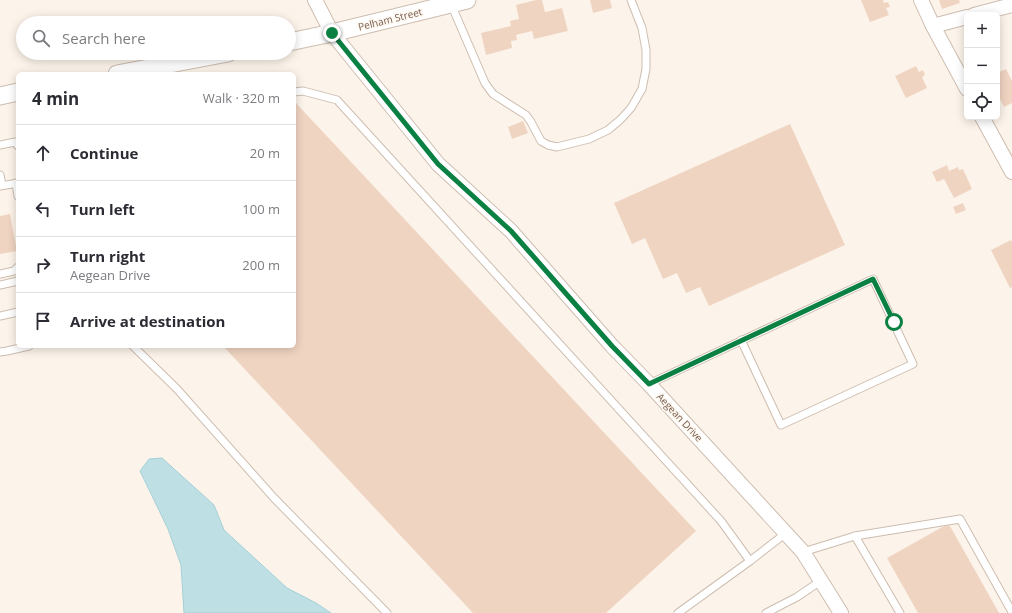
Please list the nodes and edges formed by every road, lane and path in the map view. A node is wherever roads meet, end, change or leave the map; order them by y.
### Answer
1 (315, 0) edge
2 (631, 0) edge
3 (921, 0) edge
4 (459, 2) edge
5 (1012, 5) edge
6 (985, 12) edge
7 (964, 18) edge
8 (933, 26) junction
9 (332, 33) junction
10 (296, 41) edge
11 (192, 60) edge
12 (130, 72) edge
13 (964, 84) edge
14 (16, 92) edge
15 (296, 92) edge
16 (0, 96) edge
17 (984, 120) edge
18 (16, 143) edge
19 (0, 145) edge
20 (1012, 172) edge
21 (0, 175) edge
22 (16, 183) edge
23 (1, 186) edge
24 (16, 269) edge
25 (0, 274) edge
26 (16, 281) edge
27 (0, 285) edge
28 (16, 312) edge
29 (0, 316) edge
30 (742, 340) junction
31 (20, 348) edge
32 (135, 348) edge
33 (0, 352) edge
34 (649, 384) junction
35 (786, 533) junction
36 (855, 536) junction
37 (803, 552) junction
38 (750, 561) junction
39 (822, 580) junction
40 (1012, 612) edge
41 (387, 613) edge
42 (678, 613) edge
43 (766, 613) edge
44 (841, 613) edge
45 (900, 613) edge

1 - 9 street, Aegean Drive
2 - 4 lane
3 - 8 street
4 - 9 street, Pelham Street
5 - 6 street
7 - 8 street
8 - 13 street
9 - 10 street, Pelham Street
9 - 34 street, Aegean Drive
11 - 12 street
14 - 16 street
15 - 38 lane
17 - 20 street
18 - 19 lane
21 - 23 lane
22 - 23 lane
24 - 25 lane
26 - 27 lane
28 - 29 lane
30 - 30 lane
30 - 34 lane
31 - 33 lane
32 - 41 lane
34 - 35 street, Aegean Drive
35 - 37 street, Aegean Drive
35 - 38 lane
36 - 37 lane
36 - 40 lane
36 - 45 lane
37 - 39 street, Aegean Drive
38 - 42 lane
39 - 43 lane
39 - 44 street, Aegean Drive

